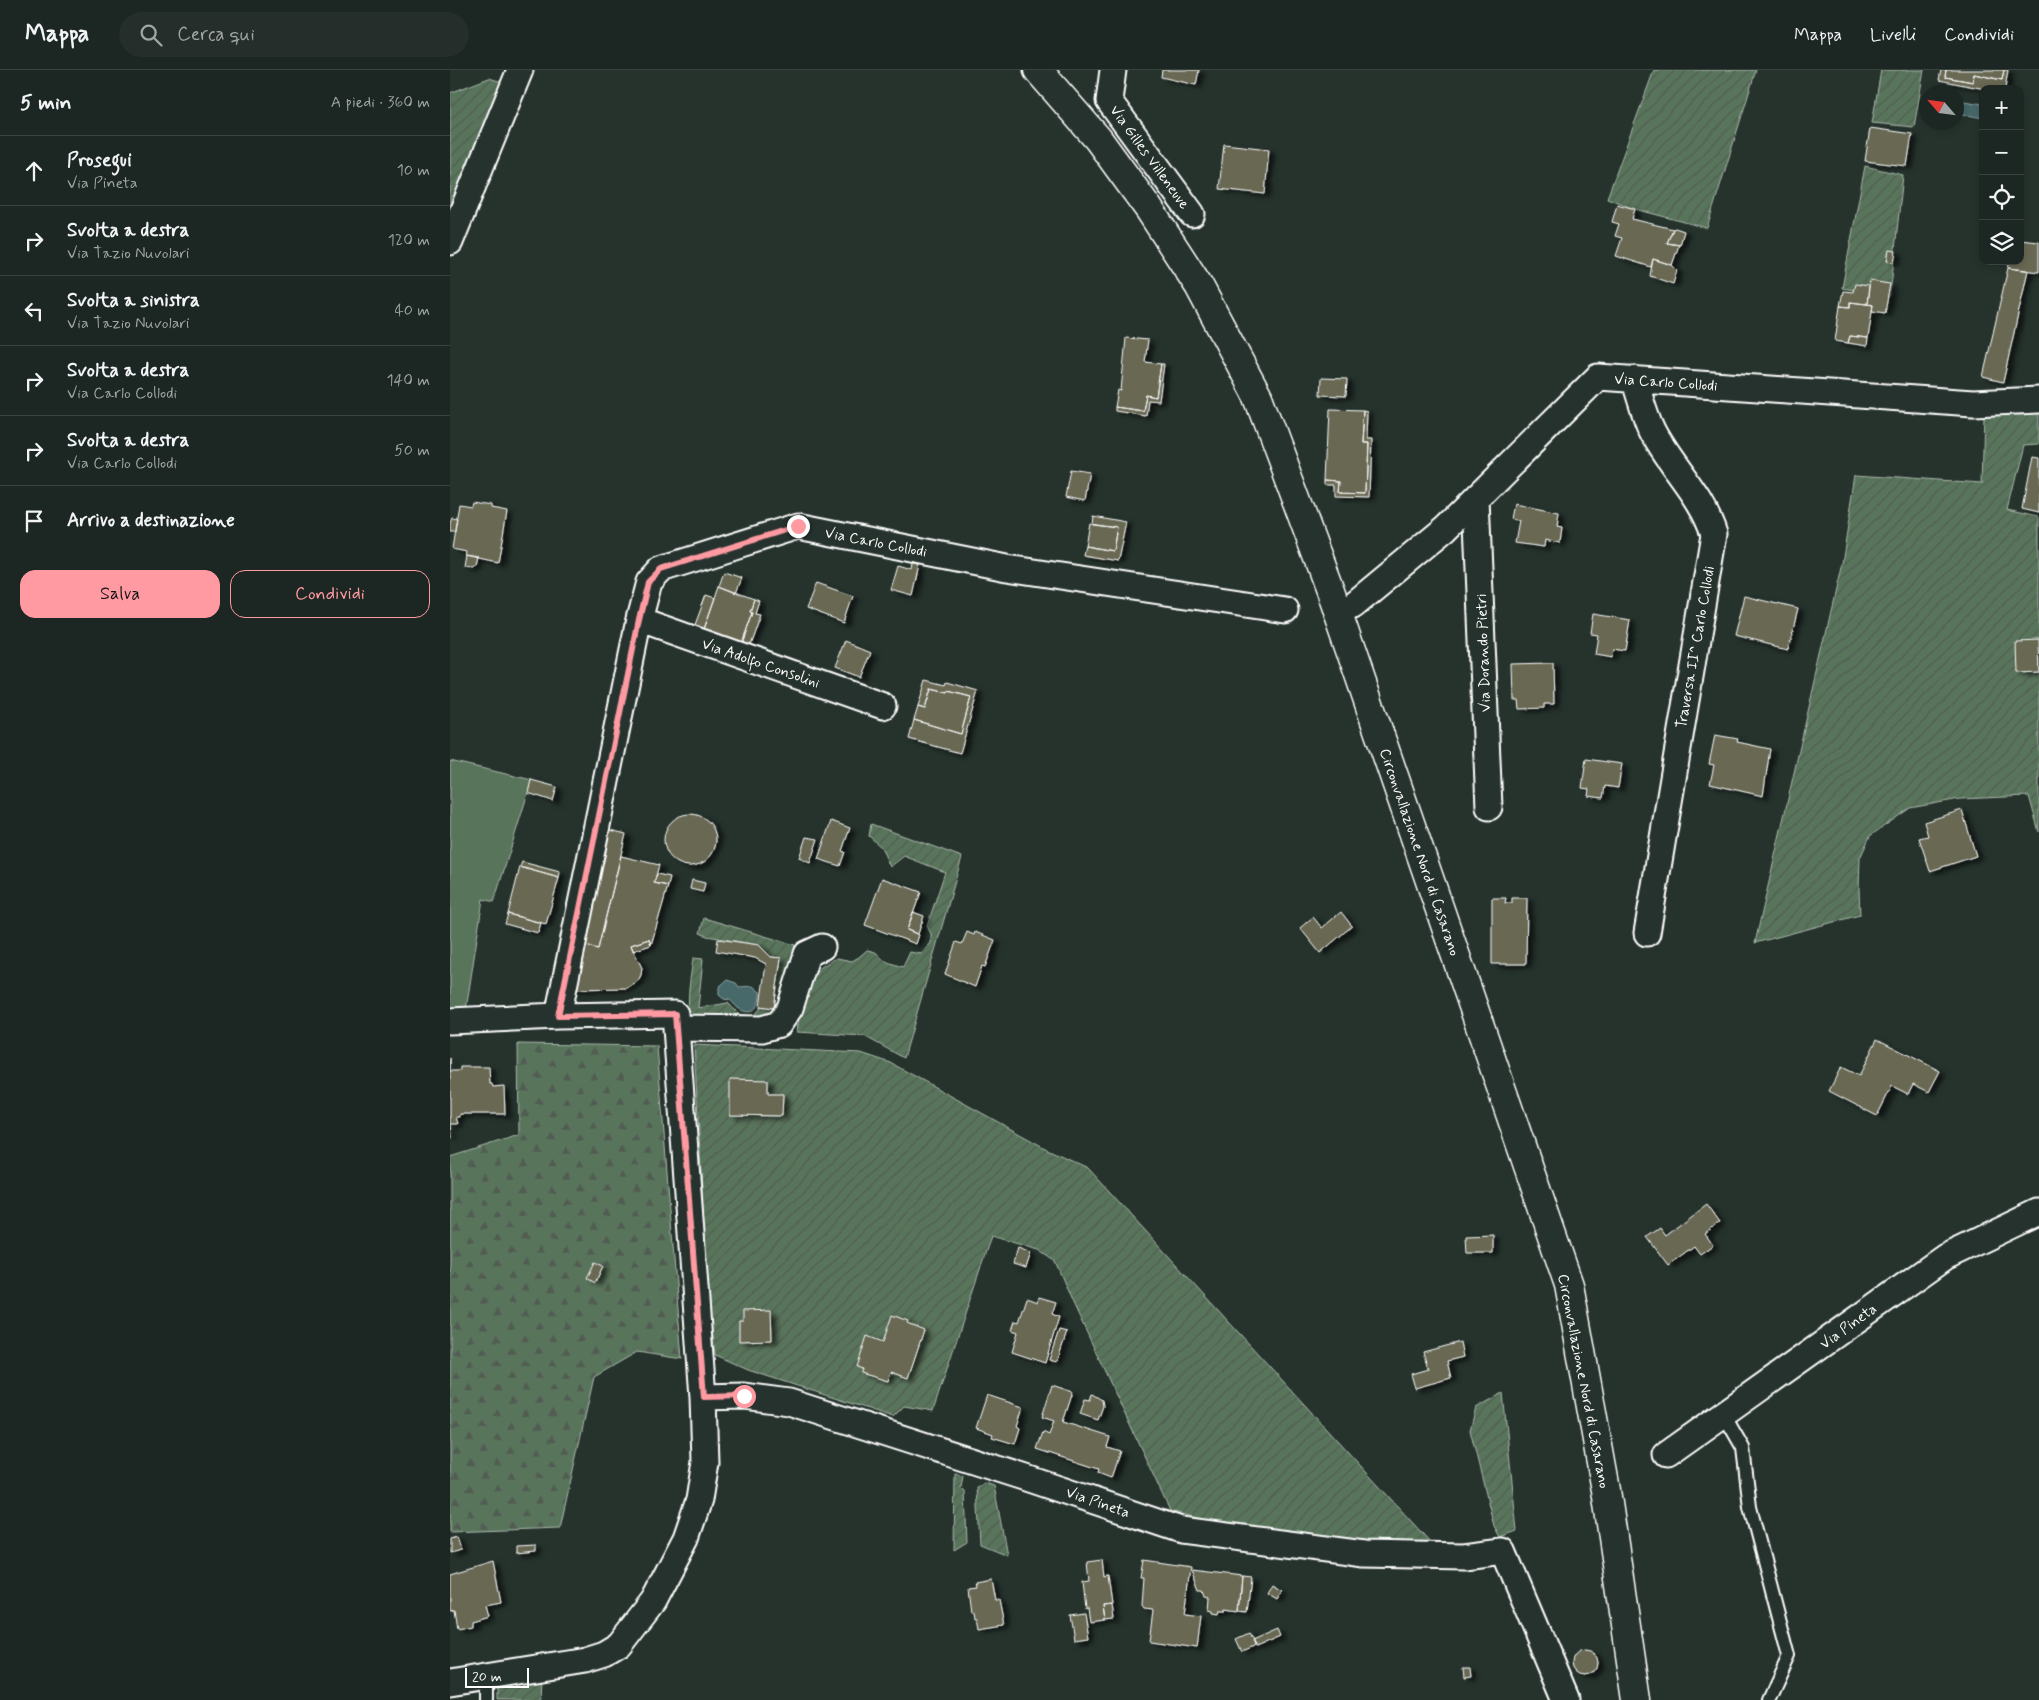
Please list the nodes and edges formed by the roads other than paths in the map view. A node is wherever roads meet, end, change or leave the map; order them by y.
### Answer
1 (520, 70) edge
2 (1038, 70) edge
3 (1113, 70) edge
4 (1192, 214) dead end
5 (450, 242) edge
6 (1634, 379) junction
7 (2039, 400) edge
8 (1476, 498) junction
9 (1352, 605) dead end
10 (1285, 610) dead end
11 (639, 620) junction
12 (883, 706) dead end
13 (1489, 807) dead end
14 (1647, 933) dead end
15 (822, 947) dead end
16 (558, 1016) junction
17 (450, 1021) edge
18 (676, 1028) junction
19 (2039, 1212) edge
20 (704, 1397) junction
21 (1724, 1415) junction
22 (1666, 1455) dead end
23 (486, 1676) junction
24 (450, 1682) edge
25 (486, 1700) edge
26 (1566, 1700) edge
27 (1637, 1700) edge
28 (1770, 1700) edge

1 - 5 street
2 - 27 main road, Circonvallazione Nord di Casarano
3 - 4 street, Via Gilles Villeneuve
6 - 7 street, Via Carlo Collodi
6 - 8 street, Via Carlo Collodi
6 - 14 street, Traversa II^ Carlo Collodi
8 - 9 street, Via Carlo Collodi
8 - 13 street, Via Dorando Pietri
10 - 11 street, Via Carlo Collodi
11 - 12 street, Via Adolfo Consolini
11 - 16 street, Via Carlo Collodi
15 - 18 street
16 - 17 street
16 - 18 street
18 - 20 street
19 - 21 street, Via Pineta
20 - 23 street
20 - 26 street, Via Pineta
21 - 22 street, Via Pineta
21 - 28 lane
23 - 24 street
23 - 25 lane

